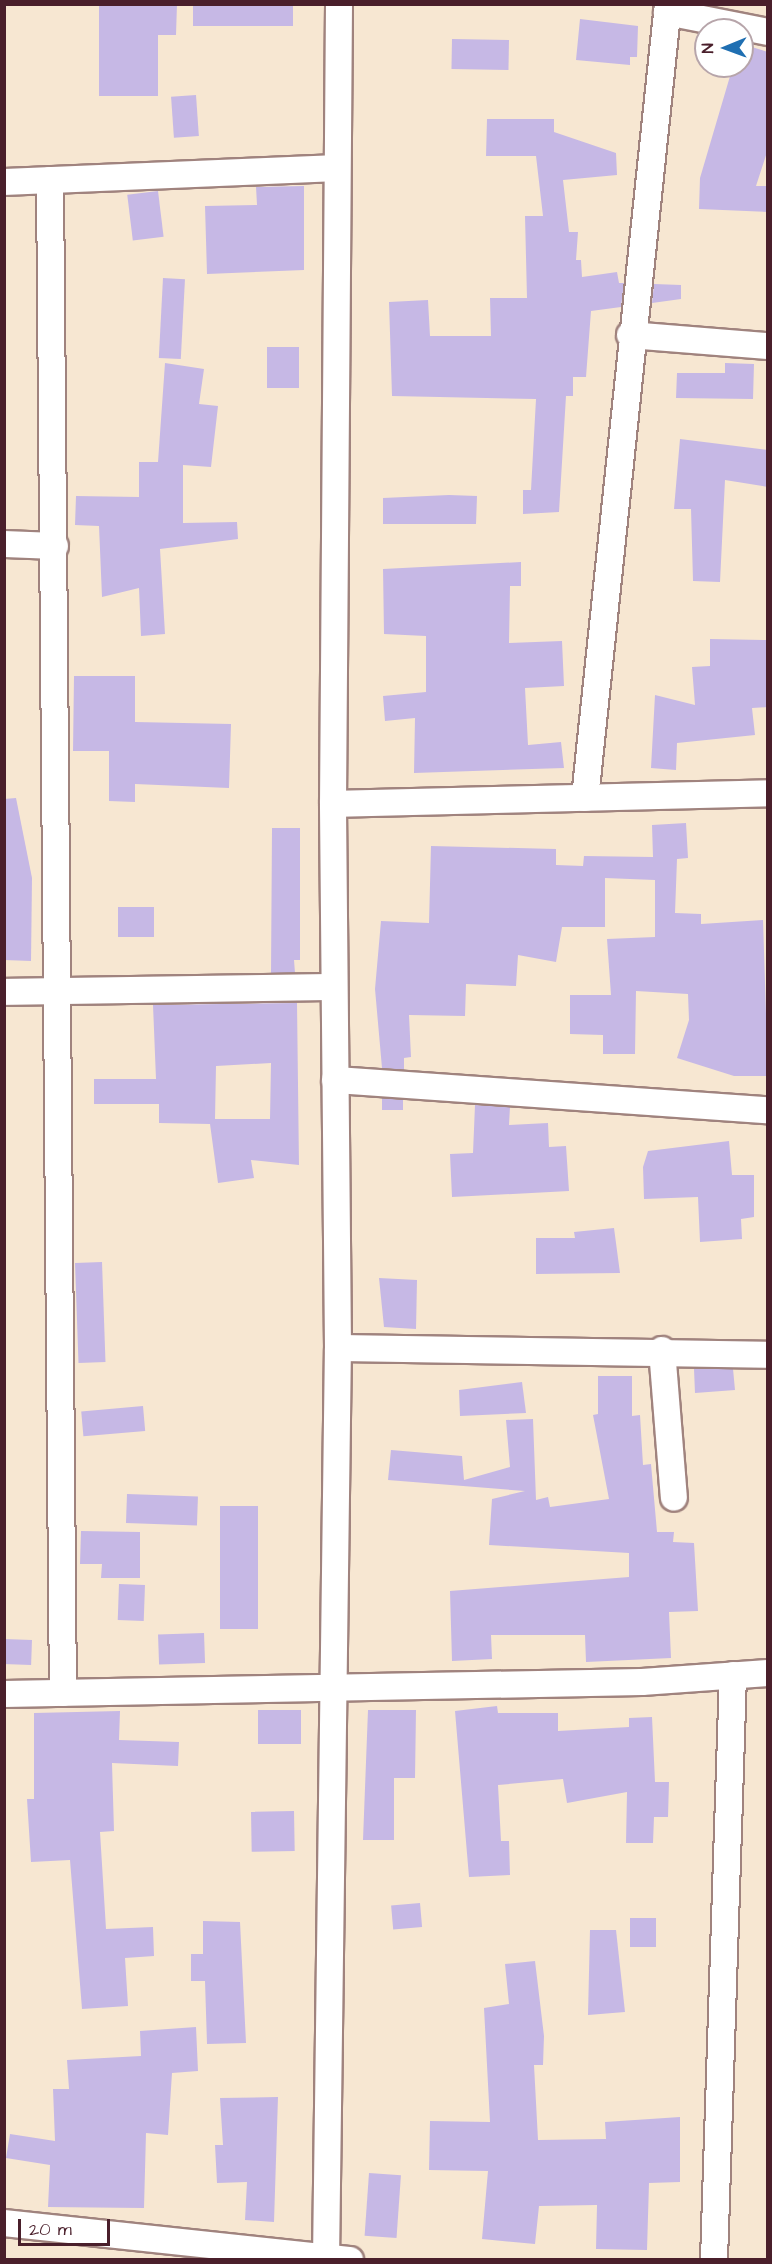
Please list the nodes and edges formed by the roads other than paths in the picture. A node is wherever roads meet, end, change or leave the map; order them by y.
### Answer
1 (339, 4) edge
2 (668, 8) edge
3 (768, 32) edge
4 (337, 168) junction
5 (50, 180) junction
6 (4, 182) edge
7 (630, 335) junction
8 (768, 346) edge
9 (4, 544) edge
10 (56, 546) junction
11 (768, 793) edge
12 (585, 798) junction
13 (333, 804) junction
14 (333, 987) junction
15 (4, 992) edge
16 (58, 994) junction
17 (335, 1080) junction
18 (768, 1110) edge
19 (338, 1348) junction
20 (662, 1350) junction
21 (768, 1355) edge
22 (674, 1498) dead end
23 (768, 1673) edge
24 (733, 1675) junction
25 (330, 1689) junction
26 (63, 1693) junction
27 (4, 1694) edge
28 (4, 2223) edge
29 (334, 2259) edge
30 (714, 2259) edge

1 - 4 street
2 - 3 street
2 - 7 street
4 - 5 street
4 - 13 street
5 - 6 street
5 - 10 street
7 - 8 street
7 - 12 street
9 - 10 street
10 - 16 street
11 - 12 street
12 - 13 street
13 - 14 street
14 - 16 street
14 - 17 street
15 - 16 street
16 - 26 street
17 - 18 street
17 - 19 street
19 - 20 street
19 - 25 street
20 - 21 street
20 - 22 street
23 - 24 street
24 - 25 street
24 - 30 street
25 - 26 street
25 - 29 street
26 - 27 street
28 - 29 street

